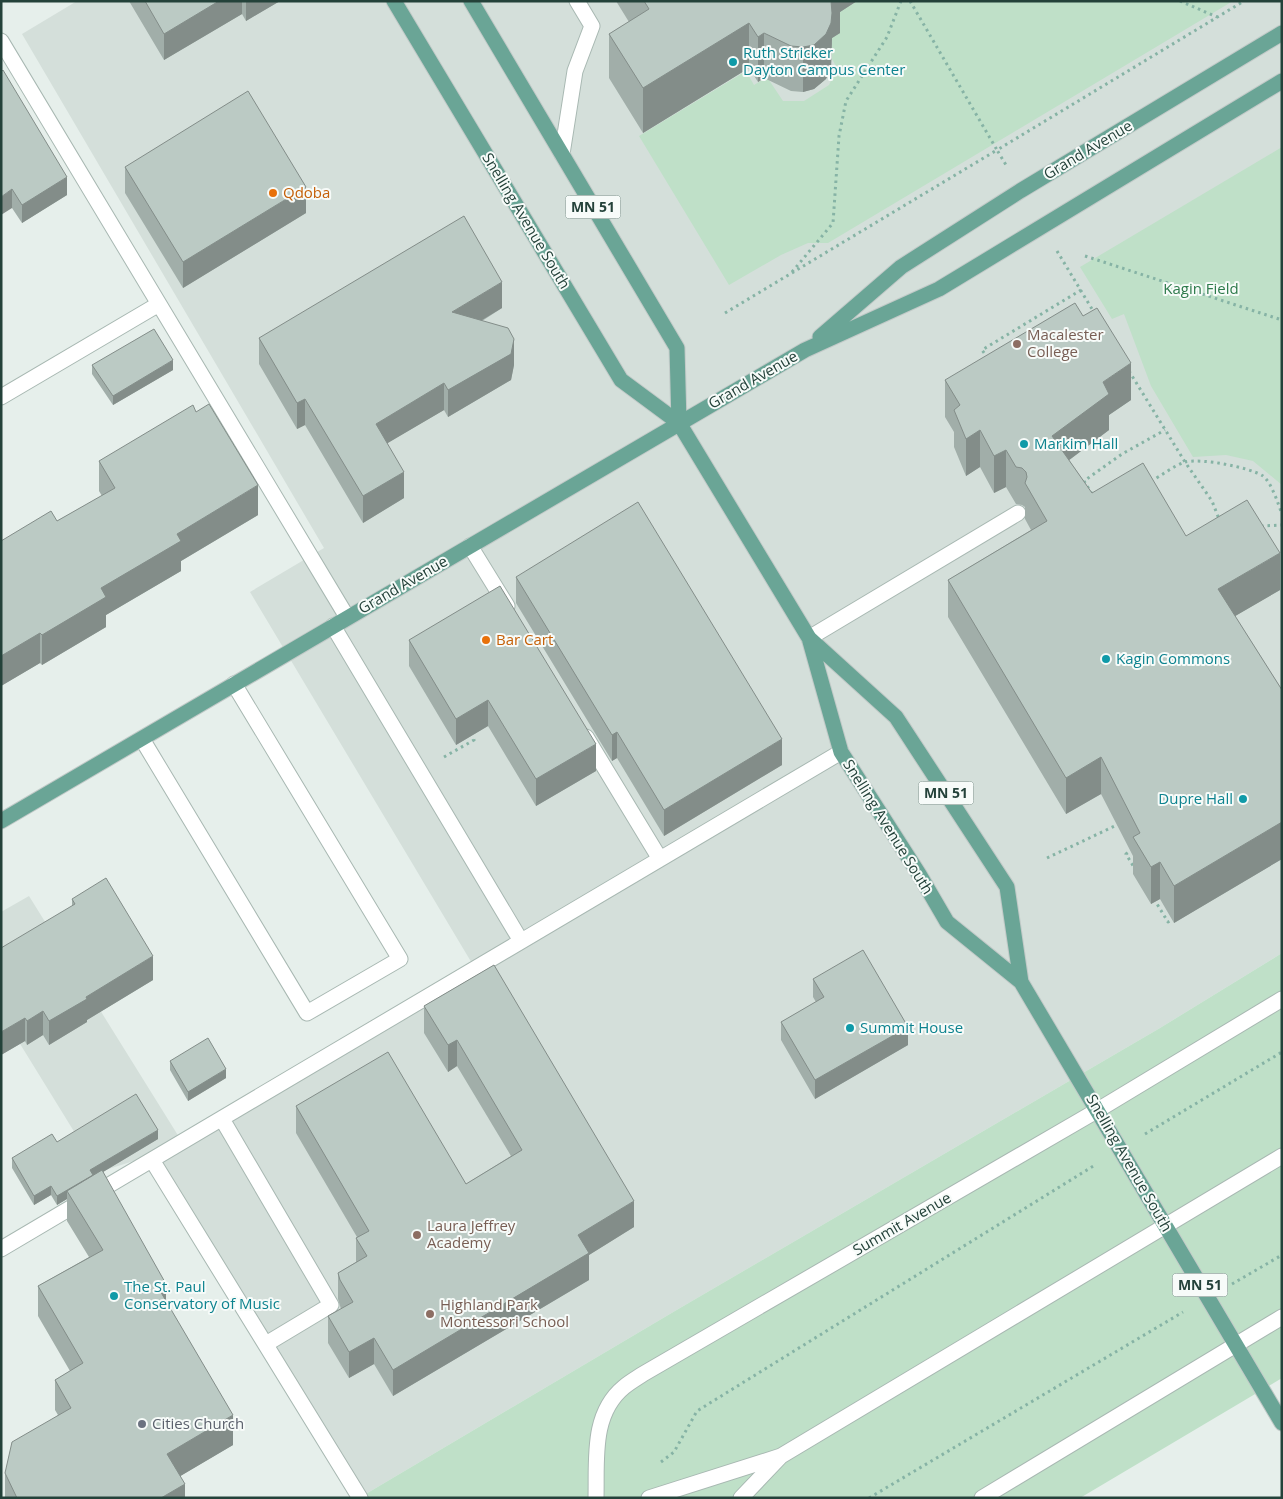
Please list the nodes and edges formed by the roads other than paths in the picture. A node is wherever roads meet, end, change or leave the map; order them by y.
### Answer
1 (394, 1) edge
2 (470, 1) edge
3 (577, 1) edge
4 (1282, 34) edge
5 (1, 41) edge
6 (1282, 82) edge
7 (562, 154) junction
8 (158, 304) junction
9 (805, 350) junction
10 (1, 397) edge
11 (679, 423) junction
12 (1018, 513) dead end
13 (470, 546) junction
14 (347, 617) junction
15 (513, 617) edge
16 (333, 626) junction
17 (809, 638) junction
18 (234, 684) junction
19 (579, 726) edge
20 (142, 739) junction
21 (842, 752) junction
22 (1, 821) edge
23 (660, 859) junction
24 (521, 941) junction
25 (1021, 982) junction
26 (1282, 1000) edge
27 (1098, 1110) junction
28 (222, 1118) junction
29 (1282, 1156) edge
30 (152, 1160) junction
31 (1165, 1225) junction
32 (1, 1249) edge
33 (1282, 1317) edge
34 (266, 1344) junction
35 (1235, 1345) junction
36 (1282, 1423) edge
37 (781, 1456) junction
38 (360, 1498) edge
39 (596, 1498) edge
40 (649, 1498) edge
41 (741, 1498) edge
42 (982, 1498) edge

1 - 11 main road, Snelling Avenue South / MN 51
2 - 7 main road, Snelling Avenue South / MN 51
3 - 7 street
4 - 9 main road, Grand Avenue
5 - 8 street
6 - 9 main road, Grand Avenue
7 - 11 main road, Snelling Avenue South / MN 51
8 - 10 street
8 - 14 street
9 - 11 main road, Grand Avenue
11 - 13 main road, Grand Avenue
11 - 17 main road, Snelling Avenue South / MN 51
12 - 17 street
13 - 14 main road, Grand Avenue
13 - 15 street
14 - 16 main road, Grand Avenue
16 - 18 main road, Grand Avenue
16 - 24 street
17 - 21 main road, Snelling Avenue South / MN 51
17 - 25 main road, Snelling Avenue South / MN 51
18 - 20 main road, Grand Avenue
18 - 20 street
19 - 23 street
20 - 22 main road, Grand Avenue
21 - 23 street
21 - 25 main road, Snelling Avenue South / MN 51
23 - 24 street
24 - 28 street
25 - 27 main road, Snelling Avenue South / MN 51
26 - 27 street, Summit Avenue
27 - 31 main road, Snelling Avenue South / MN 51
27 - 39 street, Summit Avenue
28 - 30 street
28 - 34 street
29 - 31 street
30 - 32 street
30 - 34 street
31 - 35 main road, Snelling Avenue South / MN 51
31 - 37 street
33 - 35 street
34 - 38 street
35 - 36 main road, MN 51
35 - 42 street
37 - 40 street
37 - 41 street

